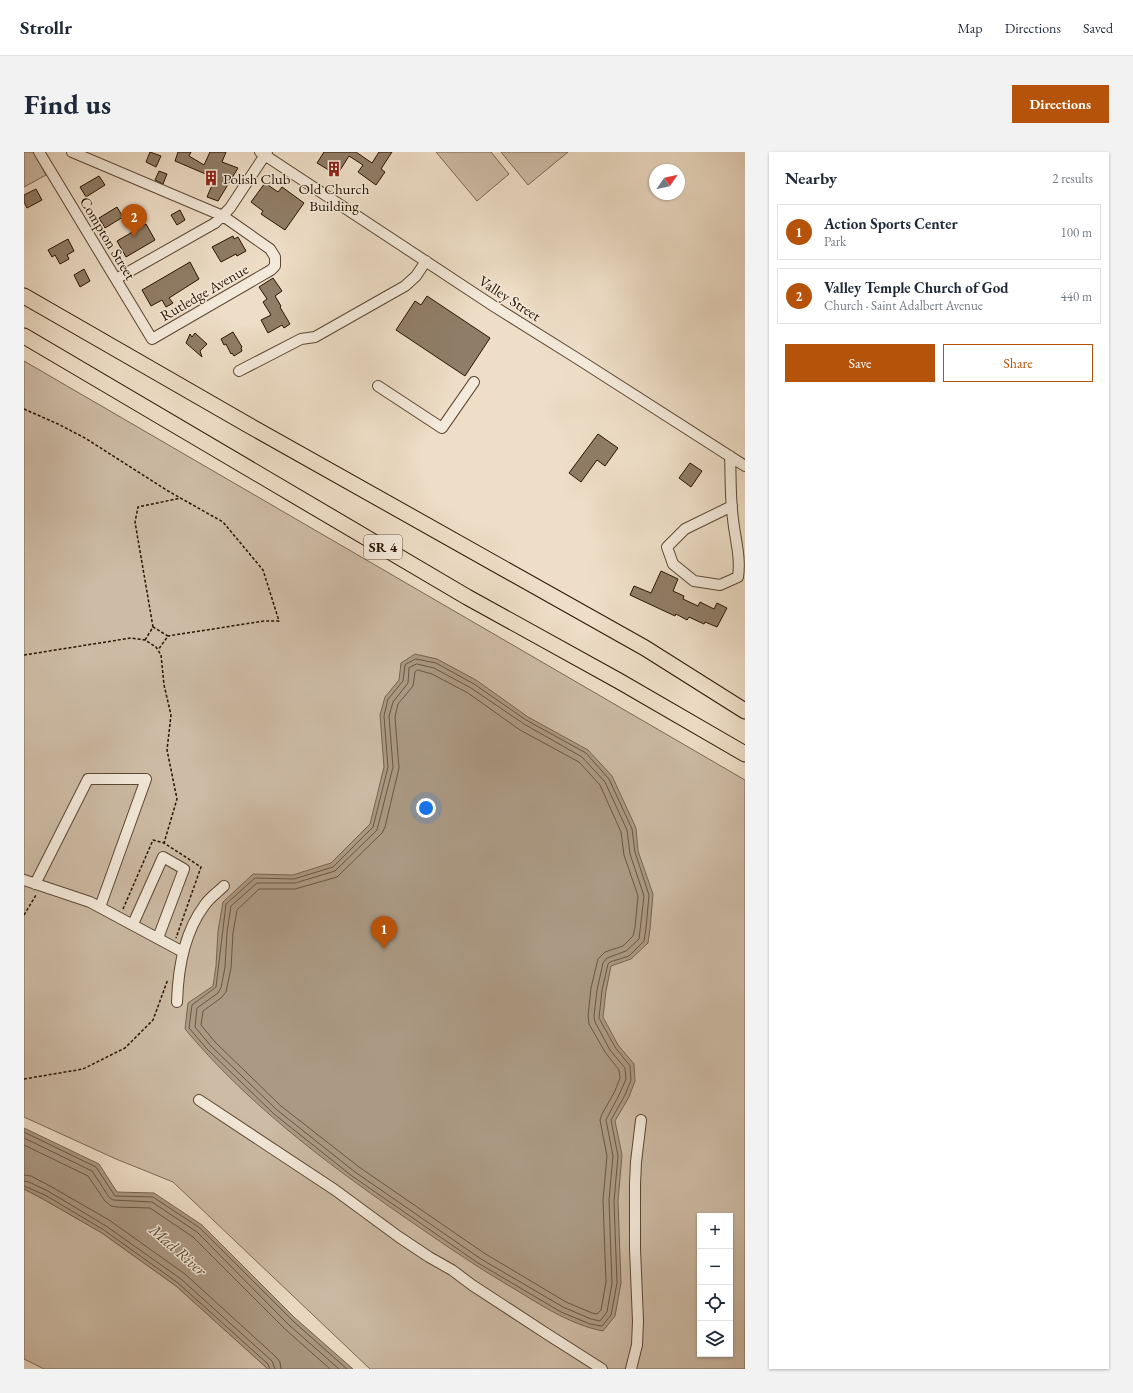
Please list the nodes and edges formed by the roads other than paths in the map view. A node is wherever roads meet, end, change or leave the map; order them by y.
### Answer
1 (39, 152) edge
2 (72, 152) edge
3 (264, 153) edge
4 (223, 216) junction
5 (426, 261) junction
6 (116, 279) junction
7 (24, 296) edge
8 (24, 336) edge
9 (152, 340) joint
10 (24, 348) edge
11 (239, 371) dead end
12 (474, 382) dead end
13 (378, 386) dead end
14 (148, 408) junction
15 (730, 456) junction
16 (743, 463) edge
17 (732, 506) junction
18 (745, 711) edge
19 (745, 754) edge
20 (24, 880) edge
21 (224, 886) dead end
22 (36, 887) junction
23 (100, 907) junction
24 (133, 924) junction
25 (158, 938) junction
26 (183, 952) junction
27 (177, 1002) dead end
28 (199, 1100) dead end
29 (641, 1120) dead end
30 (602, 1369) edge
31 (631, 1369) edge

1 - 6 street, Compton Street
2 - 4 street
3 - 4 street
3 - 5 street, Valley Street
4 - 6 street
4 - 9 street, Rutledge Avenue
5 - 11 street
5 - 15 street, Valley Street
6 - 9 street, Compton Street
7 - 18 highway, SR 4
8 - 14 highway, SR 4
10 - 14 highway
12 - 13 street
14 - 19 highway, SR 4
15 - 16 street, Valley Street
15 - 17 street
17 - 17 street
20 - 22 street
21 - 26 street
22 - 23 street
22 - 23 street
23 - 24 street
24 - 25 street
24 - 25 street
25 - 26 street
26 - 27 street
28 - 30 street
29 - 31 street

